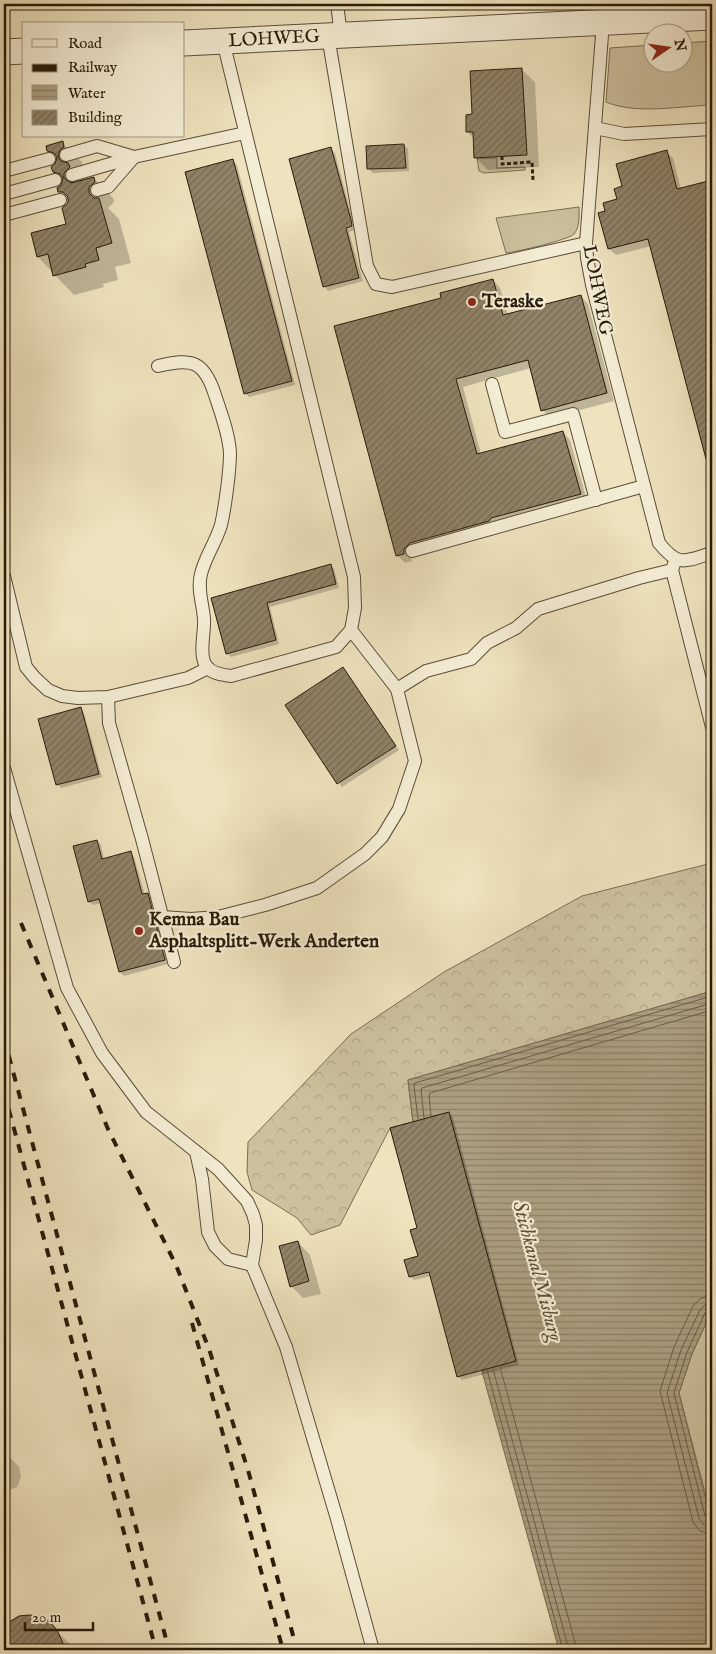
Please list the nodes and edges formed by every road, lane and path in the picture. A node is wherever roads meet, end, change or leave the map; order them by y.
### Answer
1 (337, 4) edge
2 (712, 17) edge
3 (603, 22) junction
4 (334, 36) junction
5 (223, 41) junction
6 (185, 43) edge
7 (22, 51) edge
8 (4, 52) edge
9 (595, 128) junction
10 (712, 129) edge
11 (245, 133) junction
12 (66, 155) dead end
13 (502, 156) dead end
14 (134, 157) junction
15 (49, 159) dead end
16 (4, 171) edge
17 (72, 176) dead end
18 (55, 180) dead end
19 (533, 180) dead end
20 (97, 190) dead end
21 (4, 194) edge
22 (60, 200) dead end
23 (4, 215) edge
24 (586, 243) junction
25 (158, 366) dead end
26 (492, 384) dead end
27 (645, 490) junction
28 (596, 500) junction
29 (412, 552) dead end
30 (712, 553) edge
31 (674, 565) junction
32 (4, 576) edge
33 (350, 630) junction
34 (208, 668) junction
35 (397, 688) junction
36 (108, 697) junction
37 (712, 728) edge
38 (4, 768) edge
39 (162, 917) junction
40 (174, 962) dead end
41 (196, 1152) junction
42 (252, 1264) junction
43 (374, 1650) edge

1 - 4 lane
2 - 3 street, LOHWEG
3 - 4 street, LOHWEG
3 - 9 lane, LOHWEG
4 - 5 street, LOHWEG
4 - 24 lane
5 - 6 street, LOHWEG
5 - 11 lane
7 - 8 street
9 - 10 lane
9 - 24 lane, LOHWEG
11 - 14 lane
11 - 33 lane
12 - 14 lane
13 - 19 path
14 - 17 lane
14 - 20 lane
15 - 16 lane
18 - 21 lane
22 - 23 lane
24 - 27 lane, LOHWEG
25 - 34 lane
26 - 28 lane
27 - 28 lane
27 - 31 lane, LOHWEG
28 - 29 lane
30 - 31 lane
31 - 35 lane
31 - 37 lane
32 - 36 lane
33 - 34 lane
33 - 35 lane
34 - 36 lane
35 - 39 lane
36 - 39 lane
38 - 41 lane
39 - 40 lane
41 - 42 lane
41 - 42 lane
42 - 43 lane

